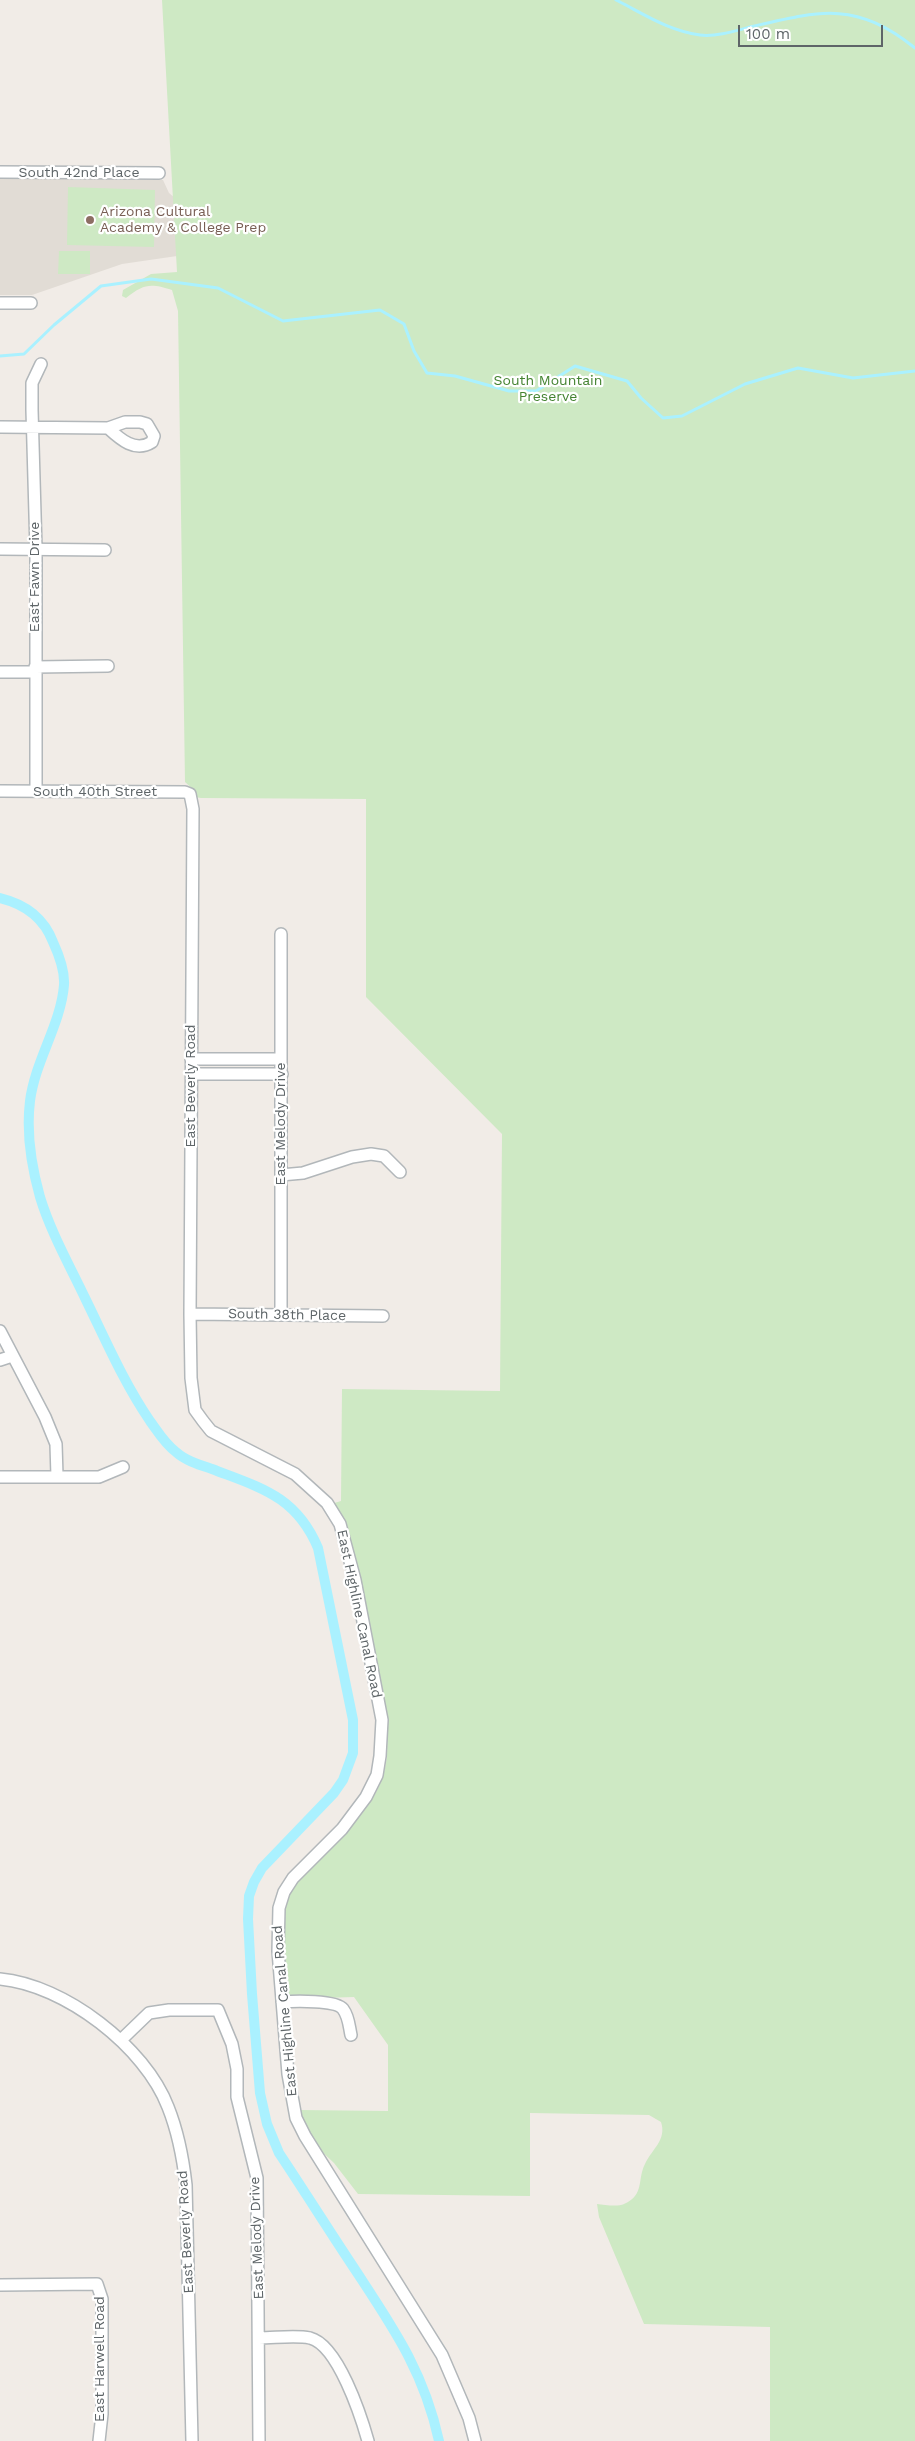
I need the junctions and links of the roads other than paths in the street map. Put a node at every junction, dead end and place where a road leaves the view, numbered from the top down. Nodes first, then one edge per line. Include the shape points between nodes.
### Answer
1 (0, 172) edge
2 (159, 173) dead end
3 (0, 302) edge
4 (31, 303) dead end
5 (41, 364) dead end
6 (0, 427) edge
7 (33, 427) junction
8 (108, 428) dead end
9 (0, 549) edge
10 (36, 549) junction
11 (105, 550) dead end
12 (108, 666) dead end
13 (35, 670) junction
14 (0, 672) edge
15 (0, 791) edge
16 (36, 791) junction
17 (190, 794) joint
18 (281, 934) dead end
19 (191, 1059) junction
20 (281, 1060) junction
21 (191, 1074) junction
22 (282, 1074) junction
23 (400, 1172) dead end
24 (281, 1175) junction
25 (190, 1314) junction
26 (281, 1314) junction
27 (383, 1316) dead end
28 (0, 1331) edge
29 (12, 1356) junction
30 (0, 1360) edge
31 (191, 1378) joint
32 (123, 1467) dead end
33 (57, 1476) junction
34 (0, 1477) edge
35 (0, 1979) edge
36 (282, 2002) junction
37 (351, 2035) dead end
38 (122, 2040) junction
39 (0, 2285) edge
40 (259, 2338) junction
41 (98, 2441) edge
42 (192, 2441) edge
43 (259, 2441) edge
44 (368, 2441) edge
45 (475, 2441) edge

1 - 2 street, South 42nd Place
3 - 4 street
5 - 7 street, East Fawn Drive via 32,383
6 - 7 street
7 - 8 street
7 - 10 street, East Fawn Drive
9 - 10 street
10 - 11 street
10 - 13 street, East Fawn Drive
12 - 13 street
13 - 14 street
13 - 16 street, East Fawn Drive
15 - 16 street, South 40th Street
16 - 17 street, South 40th Street
17 - 19 street, East Beverly Road via 193,809
18 - 20 street, East Melody Drive
19 - 20 street
19 - 21 street, East Beverly Road
20 - 22 street, East Melody Drive
21 - 22 street
21 - 25 street, East Beverly Road
22 - 24 street, East Melody Drive
23 - 24 street via 384,1156 370,1154 303,1173
24 - 26 street, East Melody Drive
25 - 26 street, South 38th Place
25 - 31 street, East Beverly Road
26 - 27 street, South 38th Place
28 - 29 street
29 - 30 street
29 - 33 street via 56,1444
31 - 36 street, East Highline Canal Road via 196,1410 212,1431 295,1474 327,1503 340,1524 355,1580 382,1720 378,1765 366,1797 355,1814 292,1878 284,1892 277,1920
32 - 33 street via 99,1477
33 - 34 street
35 - 38 street, East Beverly Road via 33,1986 60,1997
36 - 37 street via 334,2003 342,2008 348,2019
36 - 45 street, East Highline Canal Road via 288,2074 296,2118 342,2198 442,2355 469,2418
38 - 40 street, East Melody Drive via 149,2013 218,2010 232,2044 237,2069 237,2097 257,2178
38 - 42 street, East Beverly Road via 146,2069 168,2106 181,2147 186,2185
39 - 41 street, East Harwell Road via 97,2284 102,2299 102,2414
40 - 43 street, East Melody Drive
40 - 44 street via 311,2338 324,2348 350,2386

